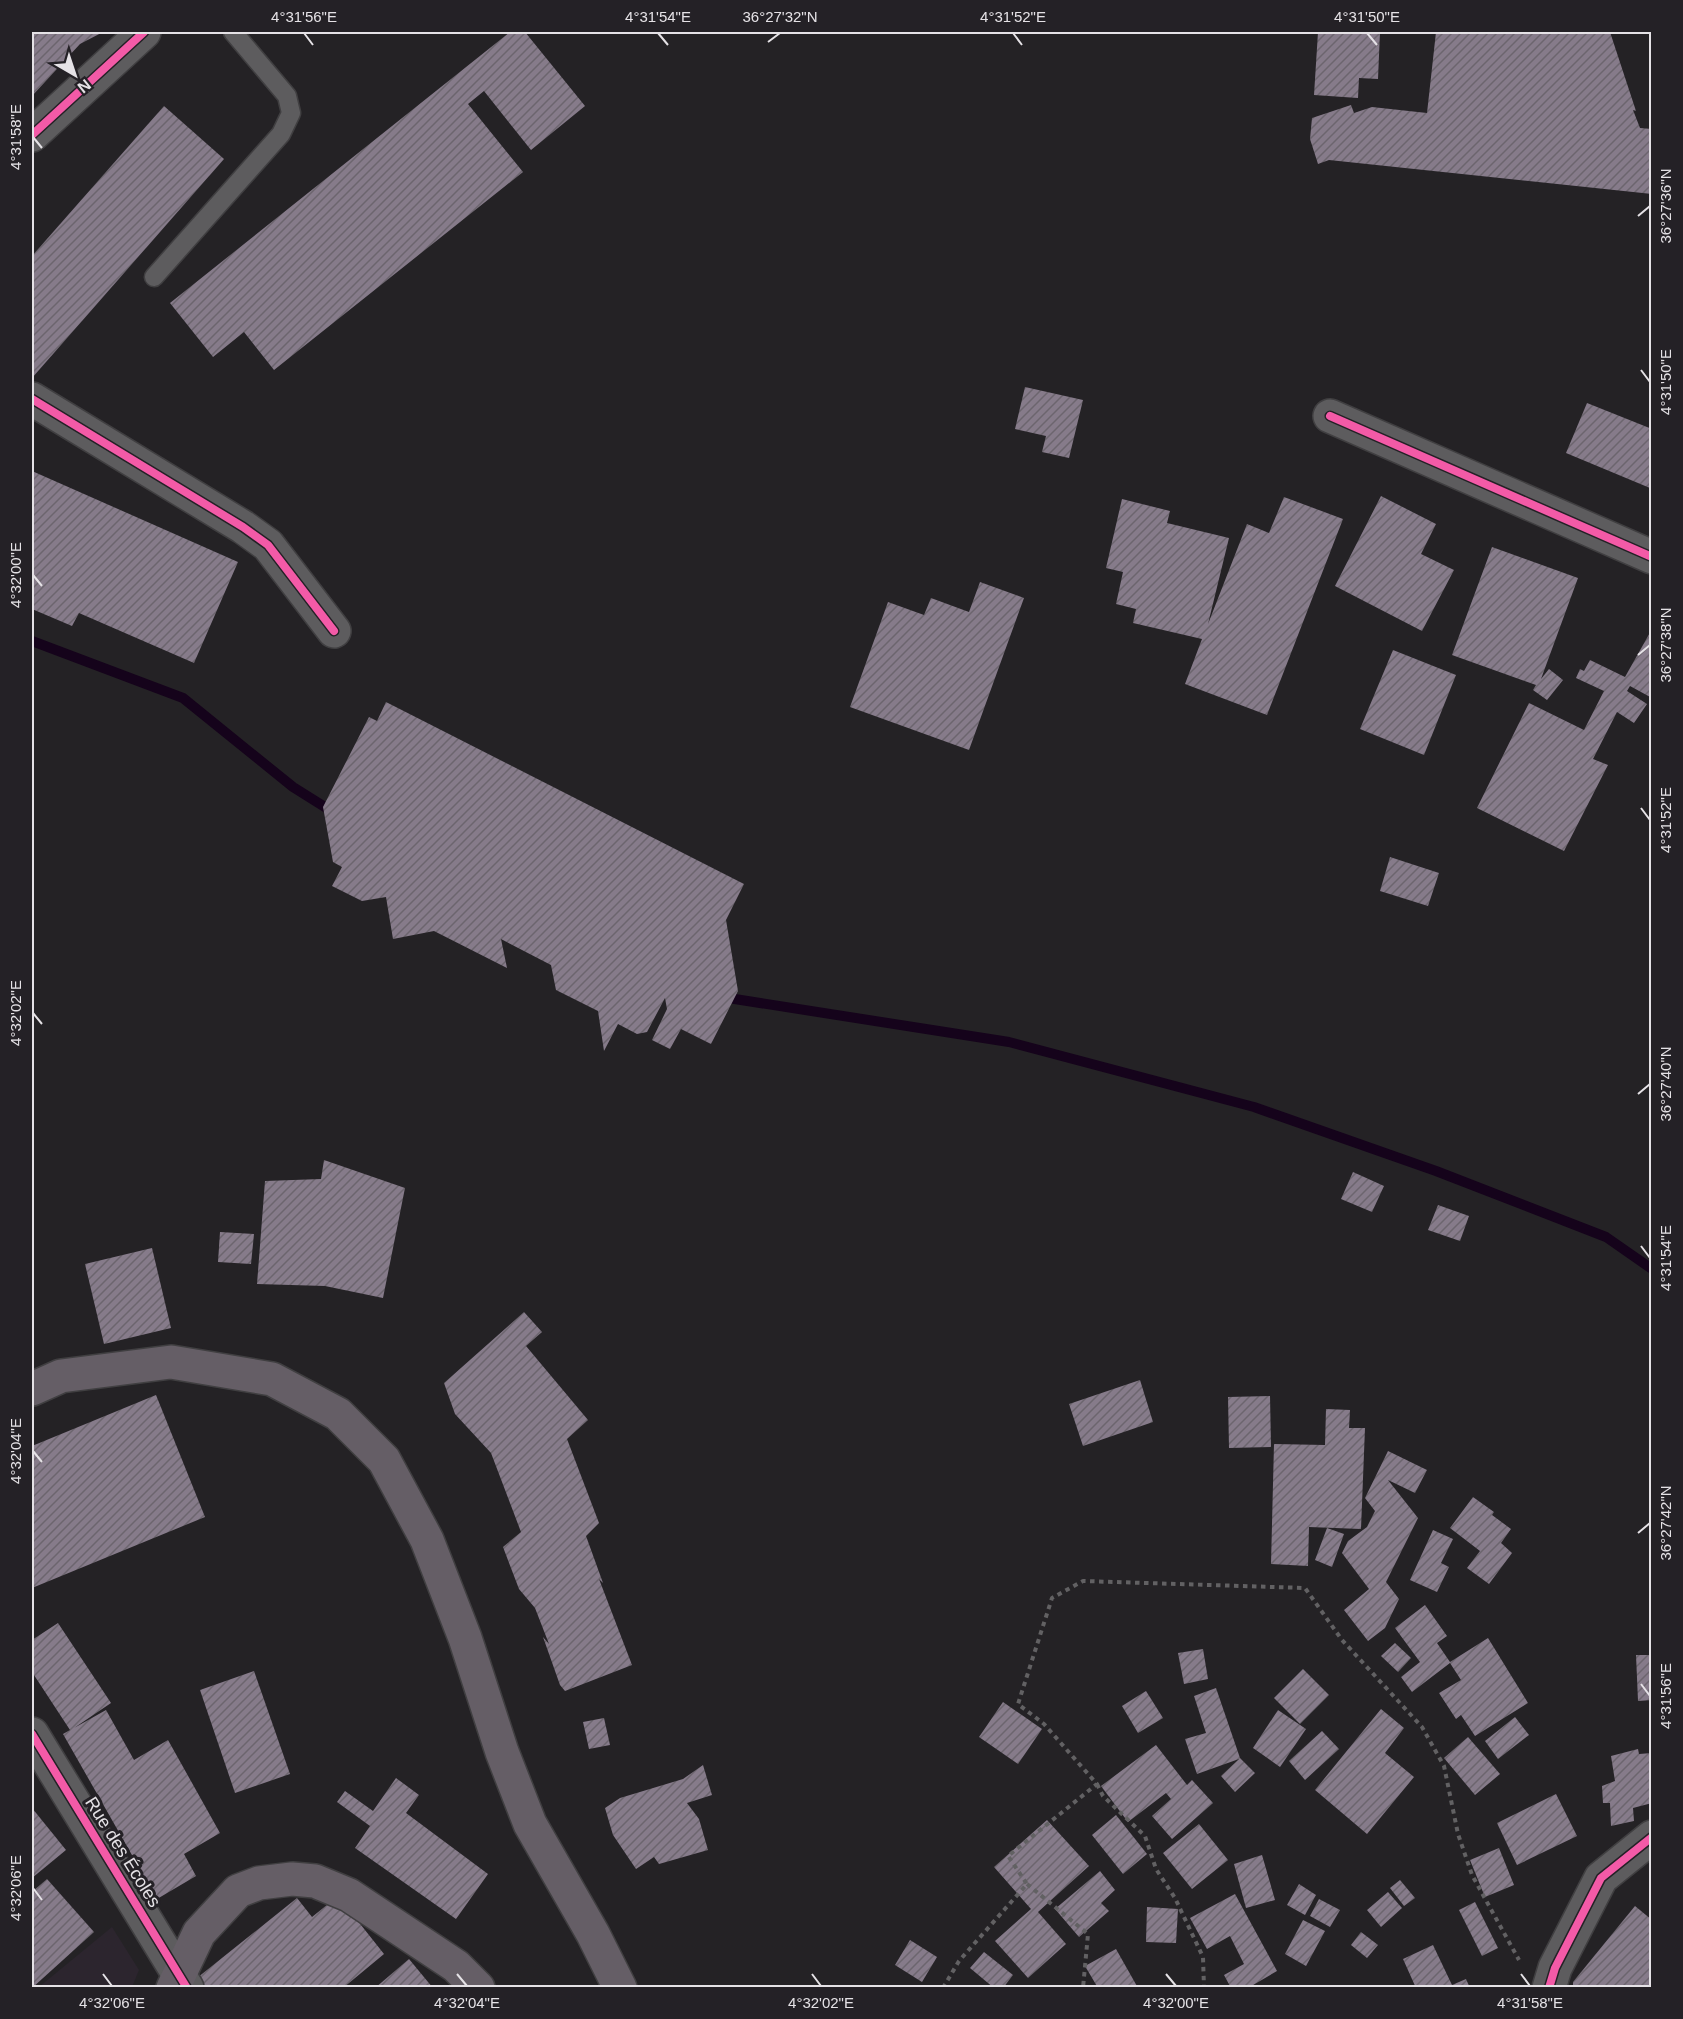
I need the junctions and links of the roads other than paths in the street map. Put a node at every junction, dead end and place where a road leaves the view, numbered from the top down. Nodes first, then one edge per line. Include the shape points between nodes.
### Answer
1 (144, 32) edge
2 (233, 32) edge
3 (32, 135) edge
4 (154, 277) dead end
5 (32, 399) edge
6 (1330, 416) dead end
7 (1652, 557) edge
8 (334, 631) dead end
9 (32, 1389) edge
10 (32, 1734) edge
11 (1652, 1838) edge
12 (180, 1983) edge
13 (478, 1988) edge
14 (620, 1988) edge
15 (1549, 1988) edge

1 - 3 street
2 - 4 lane via 287,96 291,113 281,134
5 - 8 street via 268,545
6 - 7 street
9 - 14 main road via 61,1376 171,1362 272,1379 338,1414 384,1460 427,1540 530,1824
10 - 12 street, Rue des Écoles
11 - 15 street via 1601,1878
12 - 13 main road via 199,1933 238,1891 259,1883 292,1879 315,1881 349,1895 456,1966

